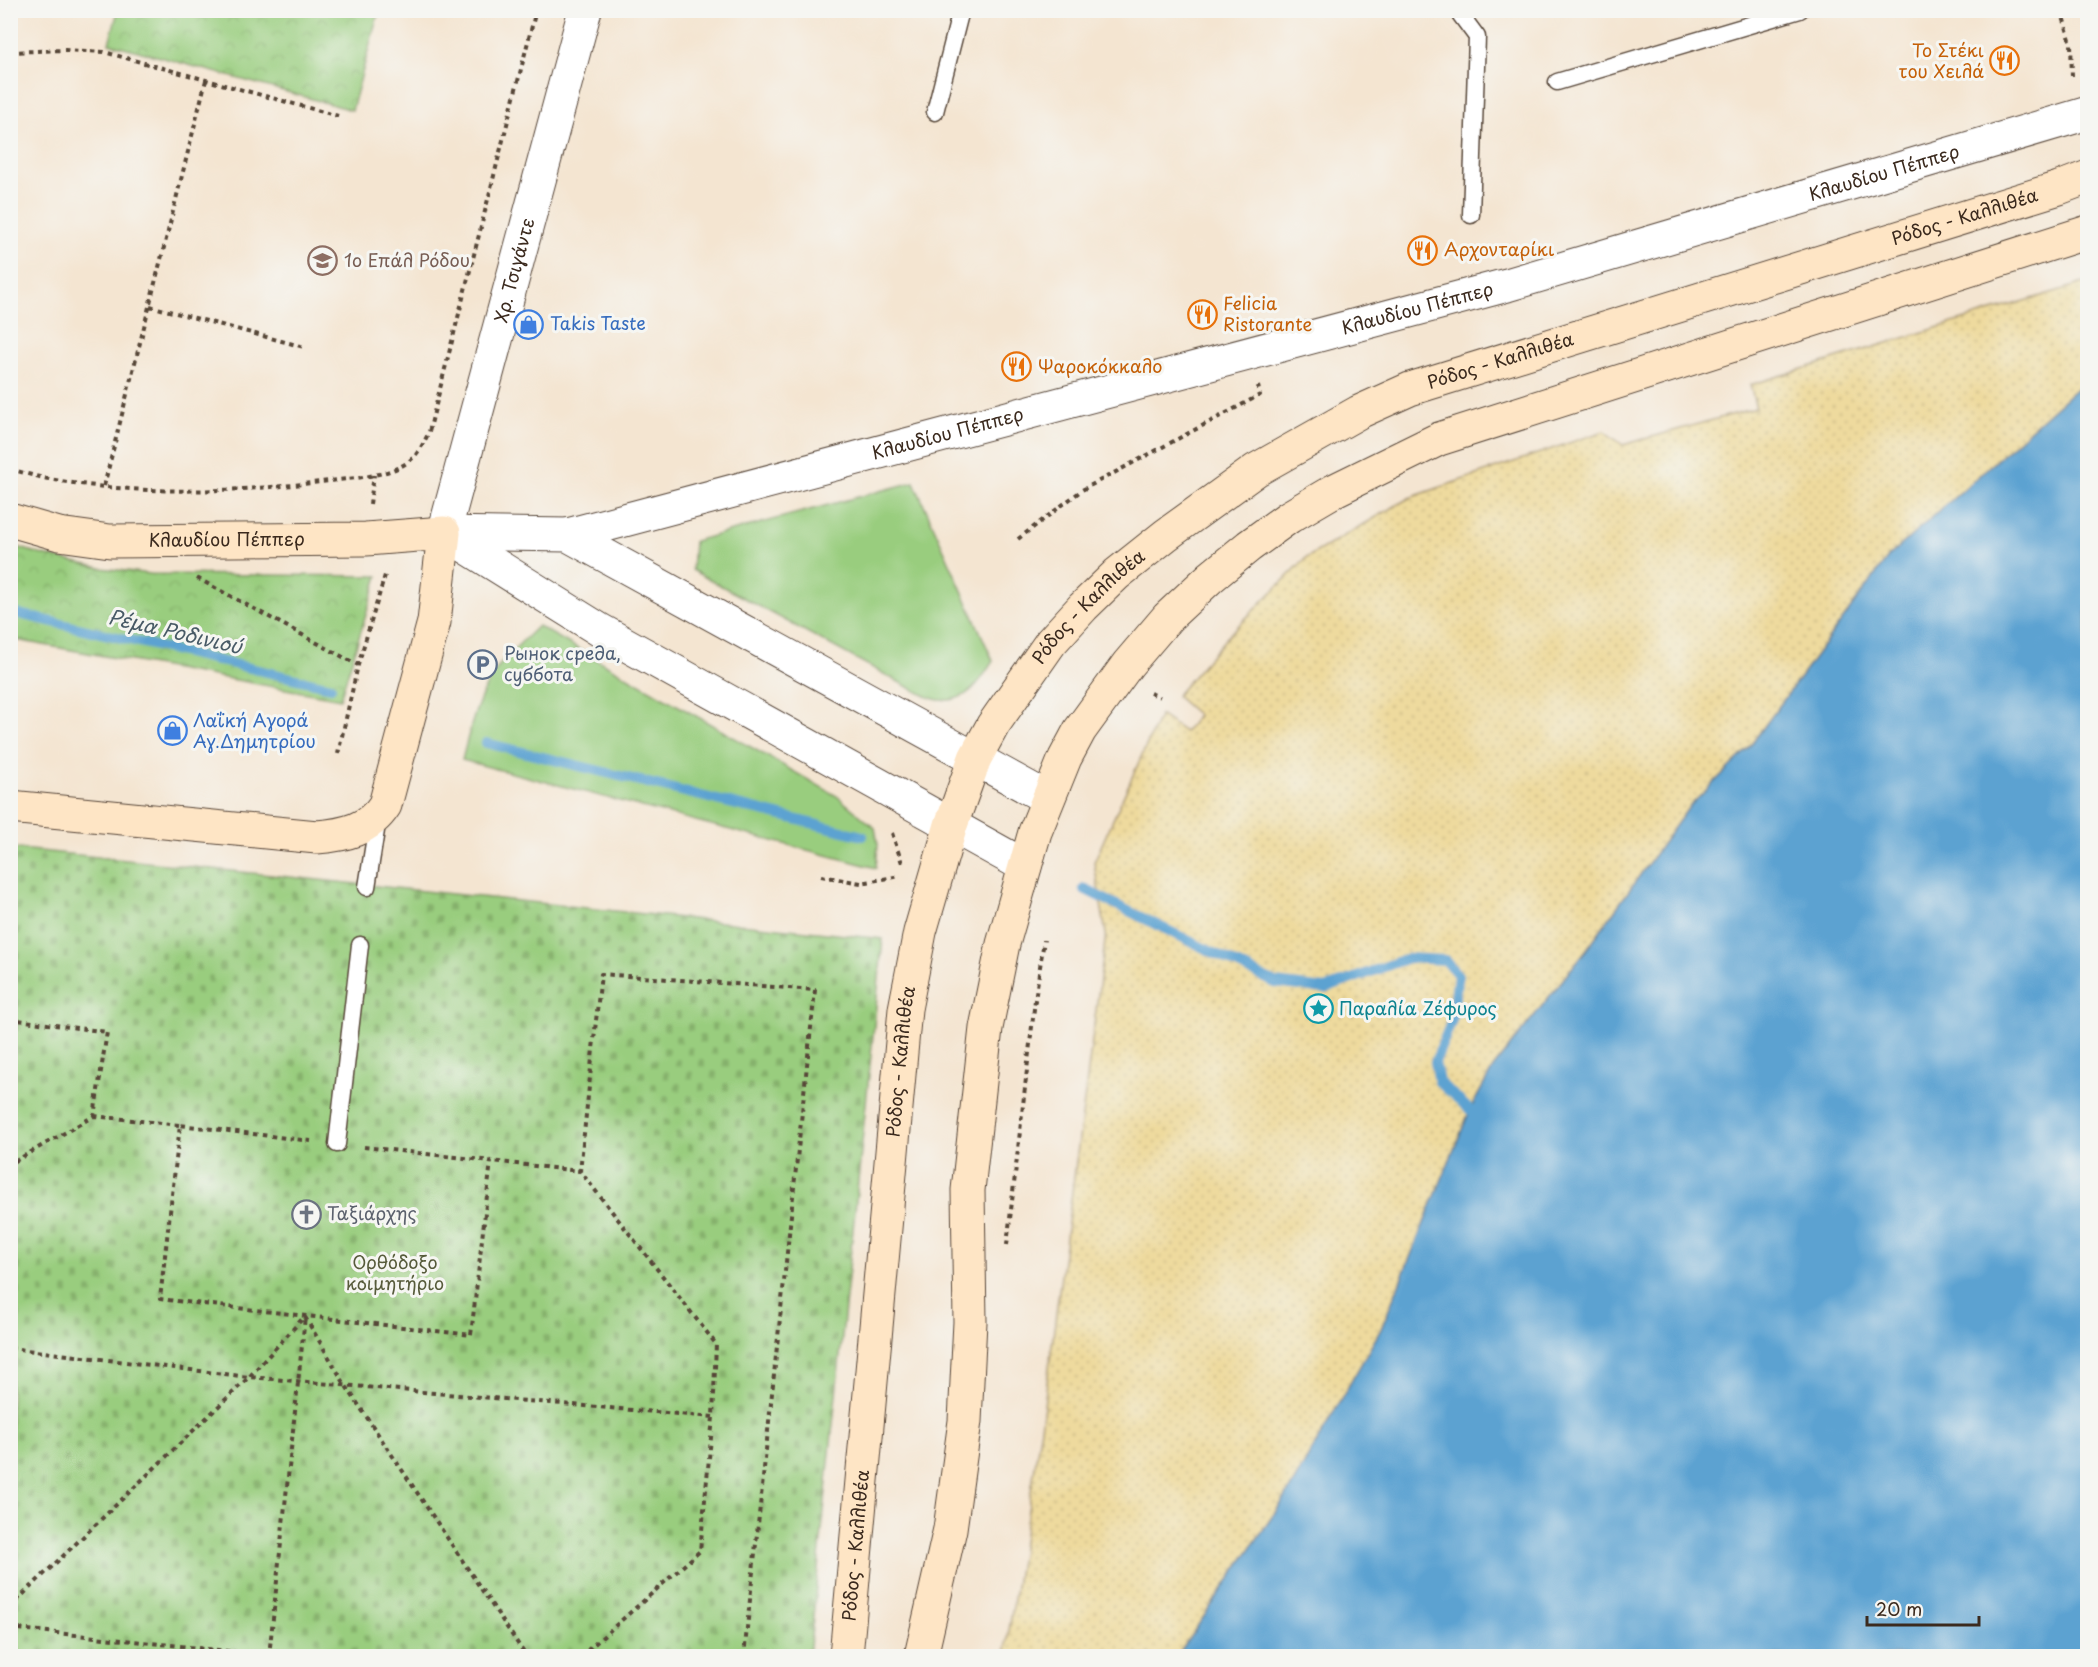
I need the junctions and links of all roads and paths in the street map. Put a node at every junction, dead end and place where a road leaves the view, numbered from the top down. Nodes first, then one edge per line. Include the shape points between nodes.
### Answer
1 (536, 10) edge
2 (585, 10) edge
3 (961, 10) edge
4 (1456, 10) edge
5 (1800, 10) edge
6 (2061, 10) edge
7 (10, 52) edge
8 (2072, 77) dead end
9 (206, 80) junction
10 (1557, 82) dead end
11 (935, 112) dead end
12 (2088, 113) edge
13 (338, 116) dead end
14 (2088, 177) edge
15 (1471, 215) dead end
16 (2088, 231) edge
17 (150, 306) junction
18 (304, 347) dead end
19 (1250, 354) junction
20 (10, 469) edge
21 (104, 486) junction
22 (10, 520) edge
23 (444, 533) junction
24 (568, 535) junction
25 (1018, 539) dead end
26 (387, 567) dead end
27 (193, 576) dead end
28 (358, 665) junction
29 (338, 754) dead end
30 (975, 758) junction
31 (1047, 798) junction
32 (10, 807) edge
33 (379, 814) junction
34 (951, 825) junction
35 (891, 830) dead end
36 (903, 866) dead end
37 (1025, 866) junction
38 (821, 876) dead end
39 (368, 887) dead end
40 (903, 887) dead end
41 (1045, 938) dead end
42 (360, 945) dead end
43 (10, 1019) edge
44 (94, 1116) junction
45 (180, 1125) junction
46 (337, 1144) junction
47 (491, 1161) junction
48 (10, 1164) edge
49 (580, 1171) junction
50 (1007, 1247) dead end
51 (305, 1316) junction
52 (10, 1348) edge
53 (249, 1377) junction
54 (298, 1381) junction
55 (346, 1386) junction
56 (713, 1417) junction
57 (10, 1607) edge
58 (10, 1628) edge
59 (269, 1656) edge
60 (274, 1656) edge
61 (526, 1656) edge
62 (581, 1656) edge
63 (744, 1656) edge
64 (846, 1656) edge
65 (921, 1656) edge

1 - 21 path via 429,432 420,450 405,464 374,475 279,487 184,490
2 - 23 street, Χρ. Τσιγάντε
3 - 11 lane
4 - 15 lane via 1477,37
5 - 10 lane
6 - 8 path via 2071,43
7 - 9 path via 104,52
9 - 13 path
9 - 17 path
12 - 19 street, Κλαυδίου Πέππερ via 1507,285
14 - 30 main road, Ρόδος - Καλλιθέα via 1410,389 1359,412 1256,470 1117,574 1051,642 998,717
16 - 31 main road via 1438,439 1335,490 1249,546 1168,617 1080,730
17 - 18 path
17 - 21 path
19 - 24 street, Κλαυδίου Πέππερ
19 - 25 path via 1260,395 1082,490
20 - 21 path
22 - 23 main road, Κλαυδίου Πέππερ via 59,534 110,541 366,539
23 - 24 street
23 - 33 main road via 435,622 385,805
23 - 34 street via 600,630
24 - 30 street
26 - 28 path
27 - 28 path
28 - 29 path
30 - 31 street
30 - 34 main road, Ρόδος - Καλλιθέα
31 - 37 main road
32 - 33 main road via 316,837 352,831
33 - 39 lane
34 - 37 street
34 - 64 main road, Ρόδος - Καλλιθέα via 920,932 905,1009
35 - 36 path
37 - 65 main road via 1003,944 986,1028 968,1190 970,1322 965,1421 950,1529
38 - 40 path via 861,883 903,875
41 - 50 path
42 - 46 lane
43 - 44 path via 107,1032
44 - 45 path
44 - 48 path
45 - 46 path
45 - 51 path via 160,1299
46 - 47 path
47 - 49 path
47 - 51 path via 471,1335
49 - 56 path via 716,1344
49 - 63 path via 601,974 814,990
51 - 53 path
51 - 54 path
51 - 55 path
52 - 53 path
53 - 54 path
53 - 57 path
54 - 55 path
54 - 59 path
55 - 56 path
55 - 61 path
56 - 62 path via 700,1551
58 - 59 path
59 - 60 path

